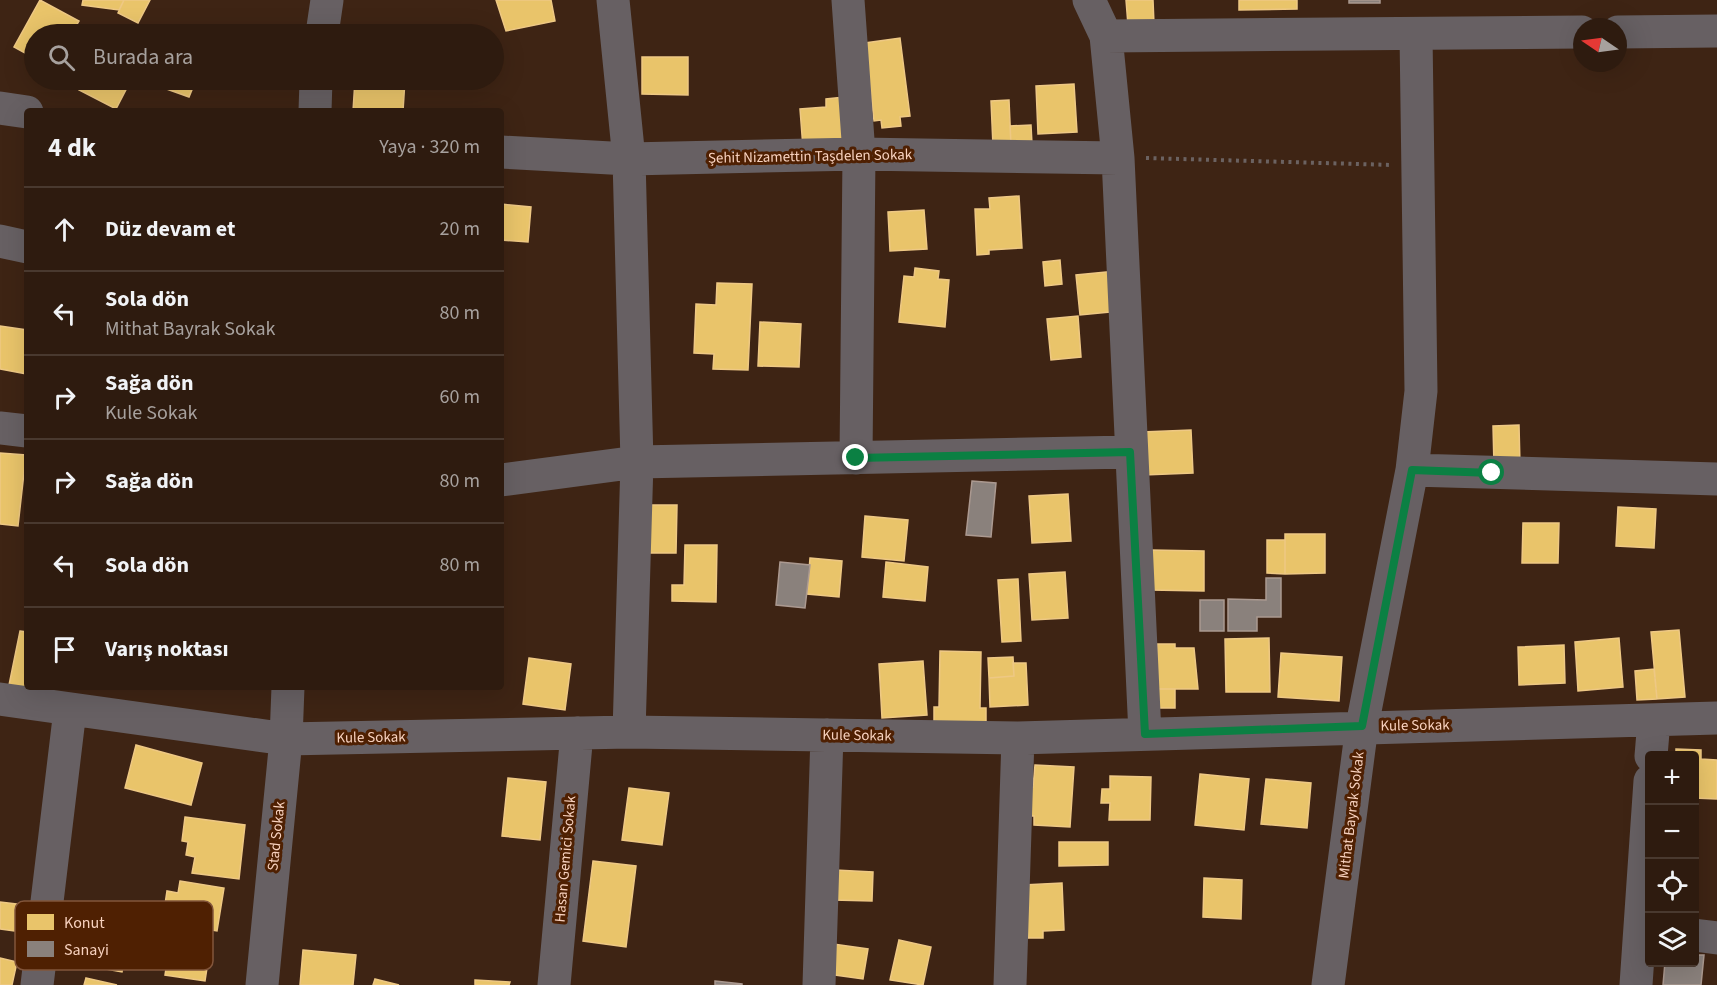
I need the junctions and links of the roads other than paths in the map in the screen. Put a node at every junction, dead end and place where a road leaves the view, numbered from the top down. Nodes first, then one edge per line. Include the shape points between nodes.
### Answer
1 (327, 0) edge
2 (848, 0) edge
3 (1089, 0) edge
4 (622, 1) edge
5 (323, 24) edge
6 (1717, 31) edge
7 (1573, 32) edge
8 (1627, 32) edge
9 (1416, 34) junction
10 (1106, 36) junction
11 (316, 90) edge
12 (0, 108) edge
13 (315, 108) edge
14 (24, 112) edge
15 (504, 152) edge
16 (859, 154) junction
17 (1118, 158) junction
18 (629, 159) junction
19 (0, 241) edge
20 (24, 247) edge
21 (0, 428) edge
22 (24, 431) edge
23 (1130, 452) junction
24 (856, 458) junction
25 (637, 462) junction
26 (1412, 470) junction
27 (1717, 478) edge
28 (504, 480) edge
29 (288, 690) edge
30 (0, 699) edge
31 (70, 710) junction
32 (1717, 718) edge
33 (1654, 720) junction
34 (1362, 726) junction
35 (629, 732) junction
36 (577, 733) junction
37 (1145, 734) junction
38 (827, 735) junction
39 (1018, 738) junction
40 (286, 739) junction
41 (1651, 751) edge
42 (1649, 805) edge
43 (47, 901) edge
44 (1646, 913) edge
45 (1645, 928) edge
46 (1699, 936) edge
47 (1717, 938) edge
48 (39, 970) edge
49 (37, 985) edge
50 (262, 985) edge
51 (554, 985) edge
52 (819, 985) edge
53 (1010, 985) edge
54 (1328, 985) edge
55 (1636, 985) edge

1 - 5 street
2 - 16 street
3 - 10 street
4 - 18 street
6 - 8 street
7 - 9 street
9 - 10 street
9 - 26 street, Mithat Bayrak Sokak via 1421,391
10 - 17 street
11 - 13 street
12 - 14 street
15 - 18 street, Şehit Nizamettin Taşdelen Sokak
16 - 17 street, Şehit Nizamettin Taşdelen Sokak
16 - 18 street, Şehit Nizamettin Taşdelen Sokak
16 - 24 street
17 - 23 street
18 - 25 street
19 - 20 street
21 - 22 street
23 - 24 street
23 - 37 street
24 - 25 street
25 - 28 street
25 - 35 street
26 - 27 street
26 - 34 street, Mithat Bayrak Sokak
29 - 40 street, Stad Sokak
30 - 31 street, Kule Sokak
31 - 40 street, Kule Sokak
31 - 43 street
32 - 33 street, Kule Sokak
33 - 34 street, Kule Sokak
33 - 41 street
34 - 37 street, Kule Sokak
34 - 54 street, Mithat Bayrak Sokak
35 - 36 street, Kule Sokak
35 - 38 street, Kule Sokak
36 - 40 street, Kule Sokak
36 - 51 street, Hasan Gemici Sokak
37 - 39 street, Kule Sokak
38 - 39 street, Kule Sokak
38 - 52 street
39 - 53 street
40 - 50 street, Stad Sokak
42 - 44 street
45 - 55 street
46 - 47 street
48 - 49 street

